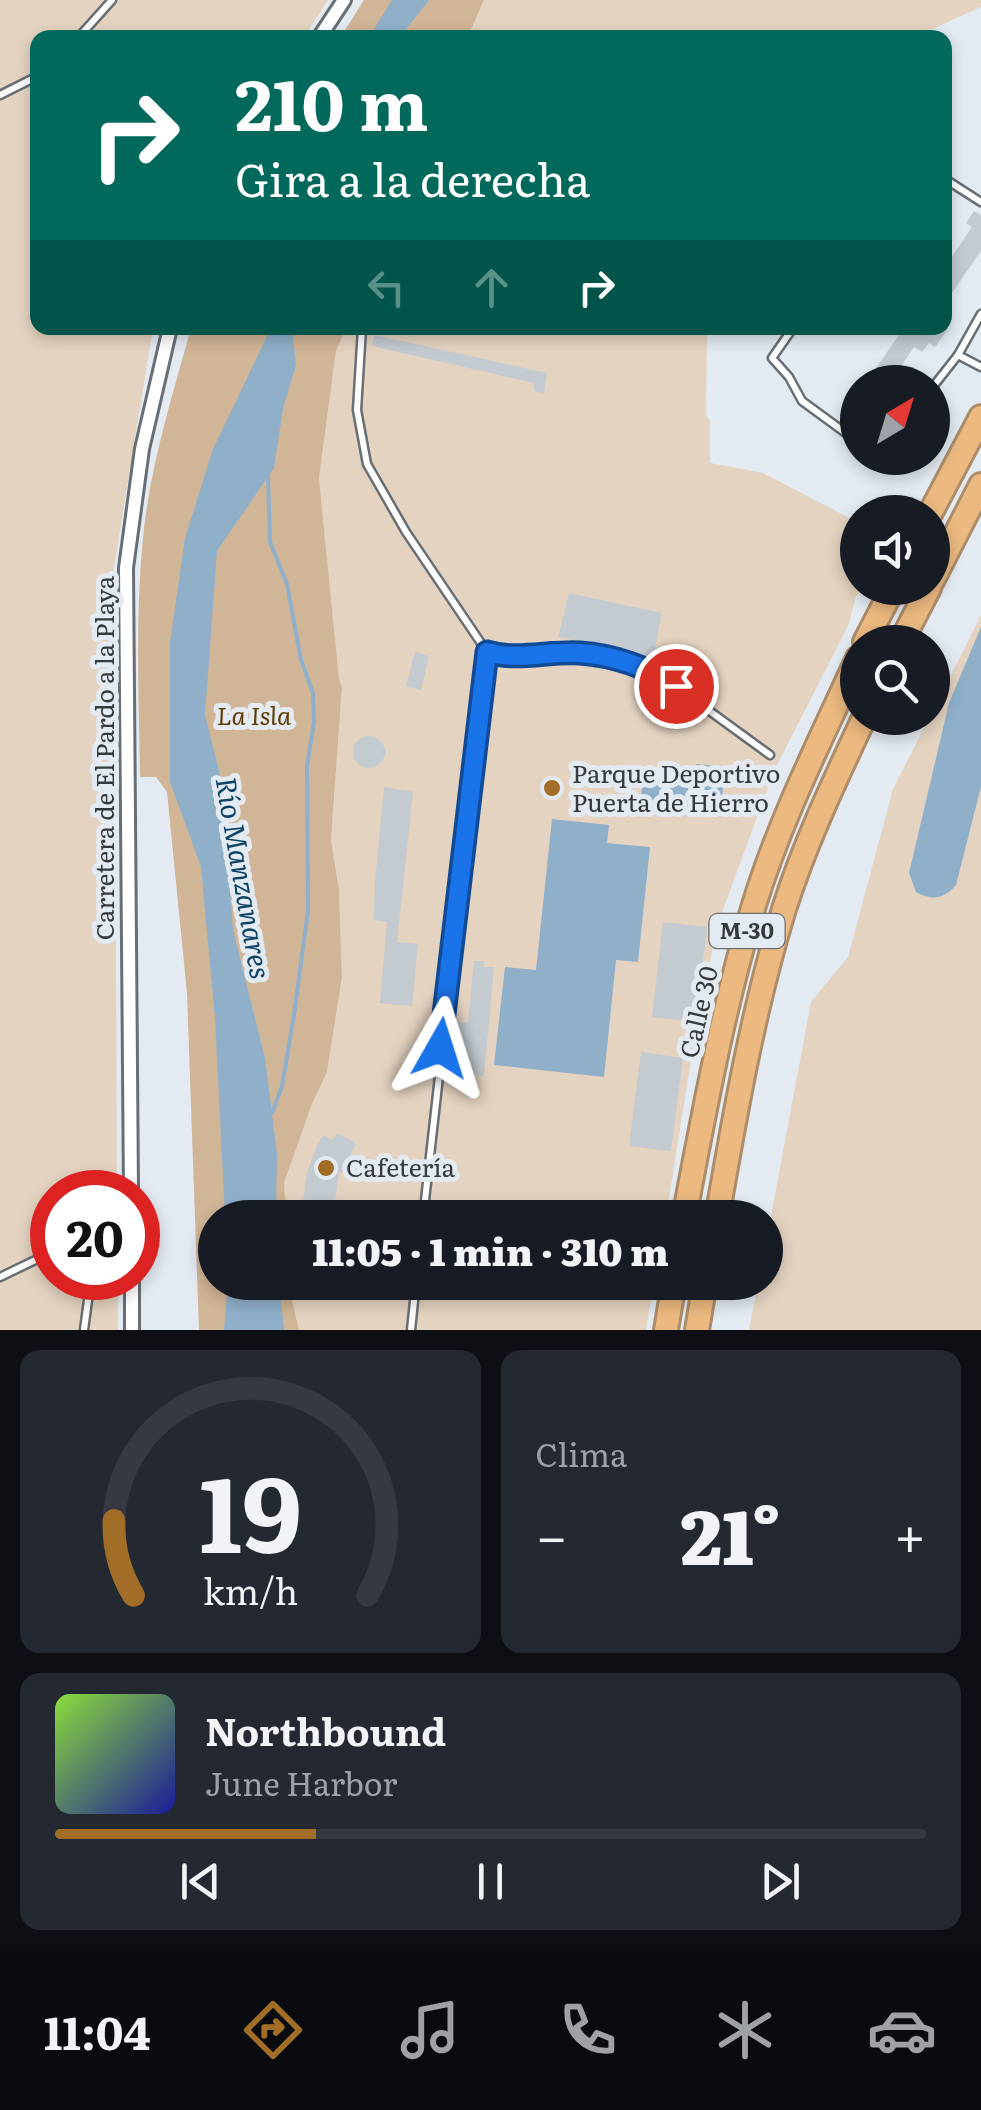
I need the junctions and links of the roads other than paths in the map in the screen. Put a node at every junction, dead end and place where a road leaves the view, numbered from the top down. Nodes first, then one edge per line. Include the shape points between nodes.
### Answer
1 (112, 0) edge
2 (344, 0) edge
3 (85, 30) edge
4 (324, 30) edge
5 (30, 80) edge
6 (0, 95) edge
7 (952, 183) edge
8 (981, 202) edge
9 (981, 314) edge
10 (168, 335) edge
11 (362, 335) edge
12 (788, 335) edge
13 (958, 356) junction
14 (950, 366) edge
15 (981, 367) edge
16 (979, 417) edge
17 (840, 429) edge
18 (981, 485) edge
19 (939, 495) edge
20 (981, 499) edge
21 (963, 520) junction
22 (950, 546) edge
23 (487, 652) junction
24 (840, 697) edge
25 (856, 735) edge
26 (770, 755) dead end
27 (131, 1170) edge
28 (425, 1200) edge
29 (688, 1200) edge
30 (720, 1200) edge
31 (30, 1263) edge
32 (0, 1277) edge
33 (87, 1300) edge
34 (132, 1300) edge
35 (414, 1300) edge
36 (671, 1300) edge
37 (702, 1300) edge
38 (84, 1330) edge
39 (132, 1330) edge
40 (412, 1330) edge
41 (666, 1330) edge
42 (697, 1330) edge

1 - 3 lane
2 - 4 street
5 - 6 lane
7 - 8 lane
9 - 13 lane
10 - 27 street, Carretera de El Pardo a la Playa via 142,448 126,568
11 - 23 lane via 357,410 367,464
12 - 17 lane via 772,358 802,401
13 - 14 lane
13 - 15 lane
16 - 19 highway
18 - 21 highway
20 - 21 highway
21 - 22 highway
23 - 26 lane via 583,653 656,672
23 - 28 lane
24 - 29 highway, Calle 30 / M-30 via 754,903
25 - 30 highway, M-30 via 785,908
31 - 32 lane
33 - 38 lane
34 - 39 street
35 - 40 lane
36 - 41 highway
37 - 42 highway

